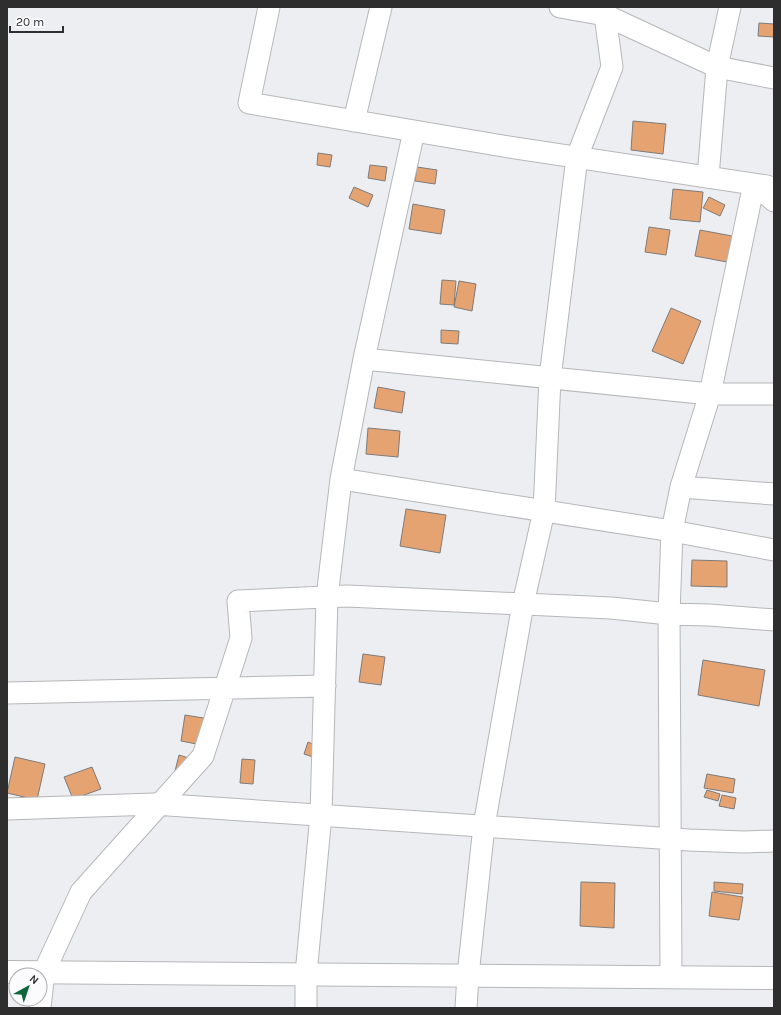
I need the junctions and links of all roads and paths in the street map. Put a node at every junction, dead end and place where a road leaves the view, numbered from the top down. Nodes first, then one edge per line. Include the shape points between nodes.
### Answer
1 (269, 7) edge
2 (381, 7) edge
3 (560, 7) edge
4 (730, 7) edge
5 (606, 11) edge
6 (717, 67) junction
7 (774, 78) edge
8 (354, 121) junction
9 (414, 131) junction
10 (577, 157) junction
11 (708, 177) junction
12 (754, 184) junction
13 (774, 188) edge
14 (774, 201) edge
15 (364, 359) junction
16 (550, 378) junction
17 (710, 394) junction
18 (774, 394) edge
19 (341, 479) junction
20 (681, 487) junction
21 (774, 494) edge
22 (544, 511) junction
23 (672, 531) junction
24 (774, 550) edge
25 (327, 597) junction
26 (523, 604) junction
27 (669, 614) junction
28 (774, 620) edge
29 (325, 686) junction
30 (225, 688) junction
31 (7, 693) edge
32 (159, 804) junction
33 (7, 809) edge
34 (321, 815) junction
35 (484, 826) junction
36 (671, 838) junction
37 (774, 841) edge
38 (46, 967) edge
39 (48, 972) edge
40 (306, 974) junction
41 (468, 976) junction
42 (671, 977) junction
43 (774, 978) edge
44 (306, 1008) edge
45 (466, 1008) edge

1 - 8 street via 248,103
2 - 8 street
3 - 5 street
4 - 6 street
5 - 6 street
5 - 10 street via 612,67
6 - 7 street
6 - 11 street
8 - 9 street
9 - 10 street
9 - 15 street
10 - 11 street
10 - 16 street
11 - 12 street
12 - 13 street
12 - 14 street
12 - 17 street
15 - 16 street
15 - 19 street
16 - 17 street
16 - 22 street
17 - 18 street
17 - 20 street
19 - 22 street
19 - 25 street
20 - 21 street
20 - 23 street
22 - 23 street
22 - 26 street
23 - 24 street
23 - 27 street
25 - 26 street
25 - 29 street
25 - 30 street via 238,602 241,638
26 - 27 street via 611,608
26 - 35 street
27 - 28 street
27 - 36 street
29 - 30 street
29 - 34 street
30 - 31 street
30 - 32 street via 203,756
32 - 33 street
32 - 34 street
32 - 38 street via 81,892
34 - 35 street
34 - 40 street
35 - 36 street
35 - 41 street
36 - 37 street
36 - 42 street
39 - 40 highway
40 - 41 highway
40 - 44 street
41 - 42 highway
41 - 45 street
42 - 43 highway

